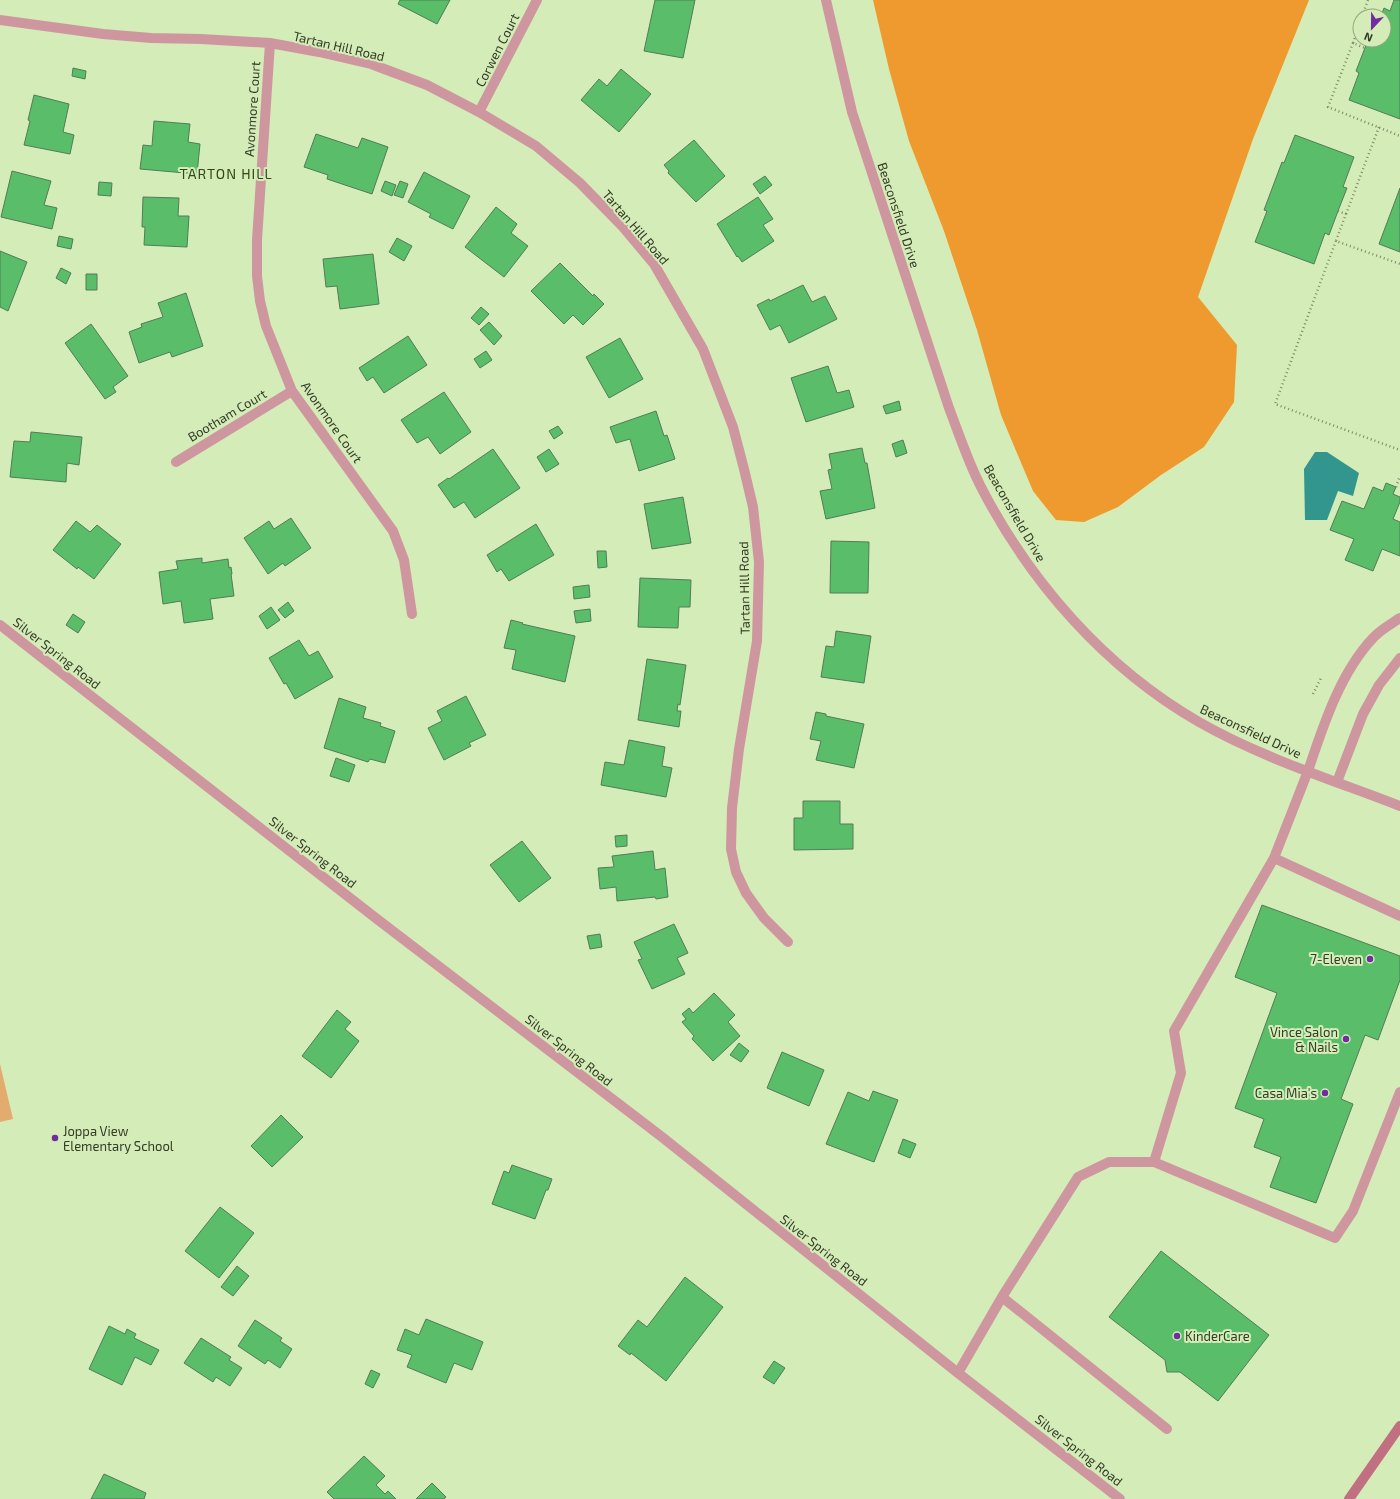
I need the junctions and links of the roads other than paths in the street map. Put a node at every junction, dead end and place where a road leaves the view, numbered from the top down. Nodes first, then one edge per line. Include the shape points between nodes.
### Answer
1 (537, 0) edge
2 (826, 0) edge
3 (0, 20) edge
4 (270, 44) junction
5 (479, 112) junction
6 (292, 390) junction
7 (176, 462) dead end
8 (412, 614) dead end
9 (1400, 618) edge
10 (0, 625) edge
11 (1400, 658) edge
12 (1308, 771) junction
13 (1337, 782) junction
14 (1400, 806) edge
15 (1274, 858) junction
16 (1400, 916) edge
17 (788, 942) dead end
18 (1400, 1092) edge
19 (1154, 1162) junction
20 (1002, 1297) junction
21 (958, 1373) junction
22 (1400, 1426) edge
23 (1167, 1429) dead end
24 (1120, 1499) edge
25 (1349, 1499) edge

1 - 5 street, Corwen Court
2 - 12 street, Beaconsfield Drive via 852,112 949,408 981,486 1017,548 1060,606 1084,632 1171,705 1233,739
3 - 4 street, Tartan Hill Road via 110,35
4 - 5 street, Tartan Hill Road via 371,64 427,86
4 - 6 street, Avonmore Court via 257,240 257,276 266,326
5 - 17 street, Tartan Hill Road via 536,146 580,183 622,227 654,264 703,349 718,386 733,427 753,507 759,562 757,640 739,749 732,808 731,849 736,872 746,893 764,918
6 - 7 street, Bootham Court
6 - 8 street, Avonmore Court via 393,531 404,560
9 - 12 street via 1373,637 1352,665 1322,729
10 - 21 street, Silver Spring Road via 662,1137
11 - 13 street via 1379,685 1363,714
12 - 13 street, Beaconsfield Drive
12 - 15 street
13 - 14 street, Beaconsfield Drive
15 - 16 street
15 - 19 street via 1174,1031 1181,1073
18 - 19 street via 1353,1211 1335,1238
19 - 20 street via 1109,1162 1078,1177
20 - 21 street
20 - 23 street
21 - 24 street, Silver Spring Road
22 - 25 main road

